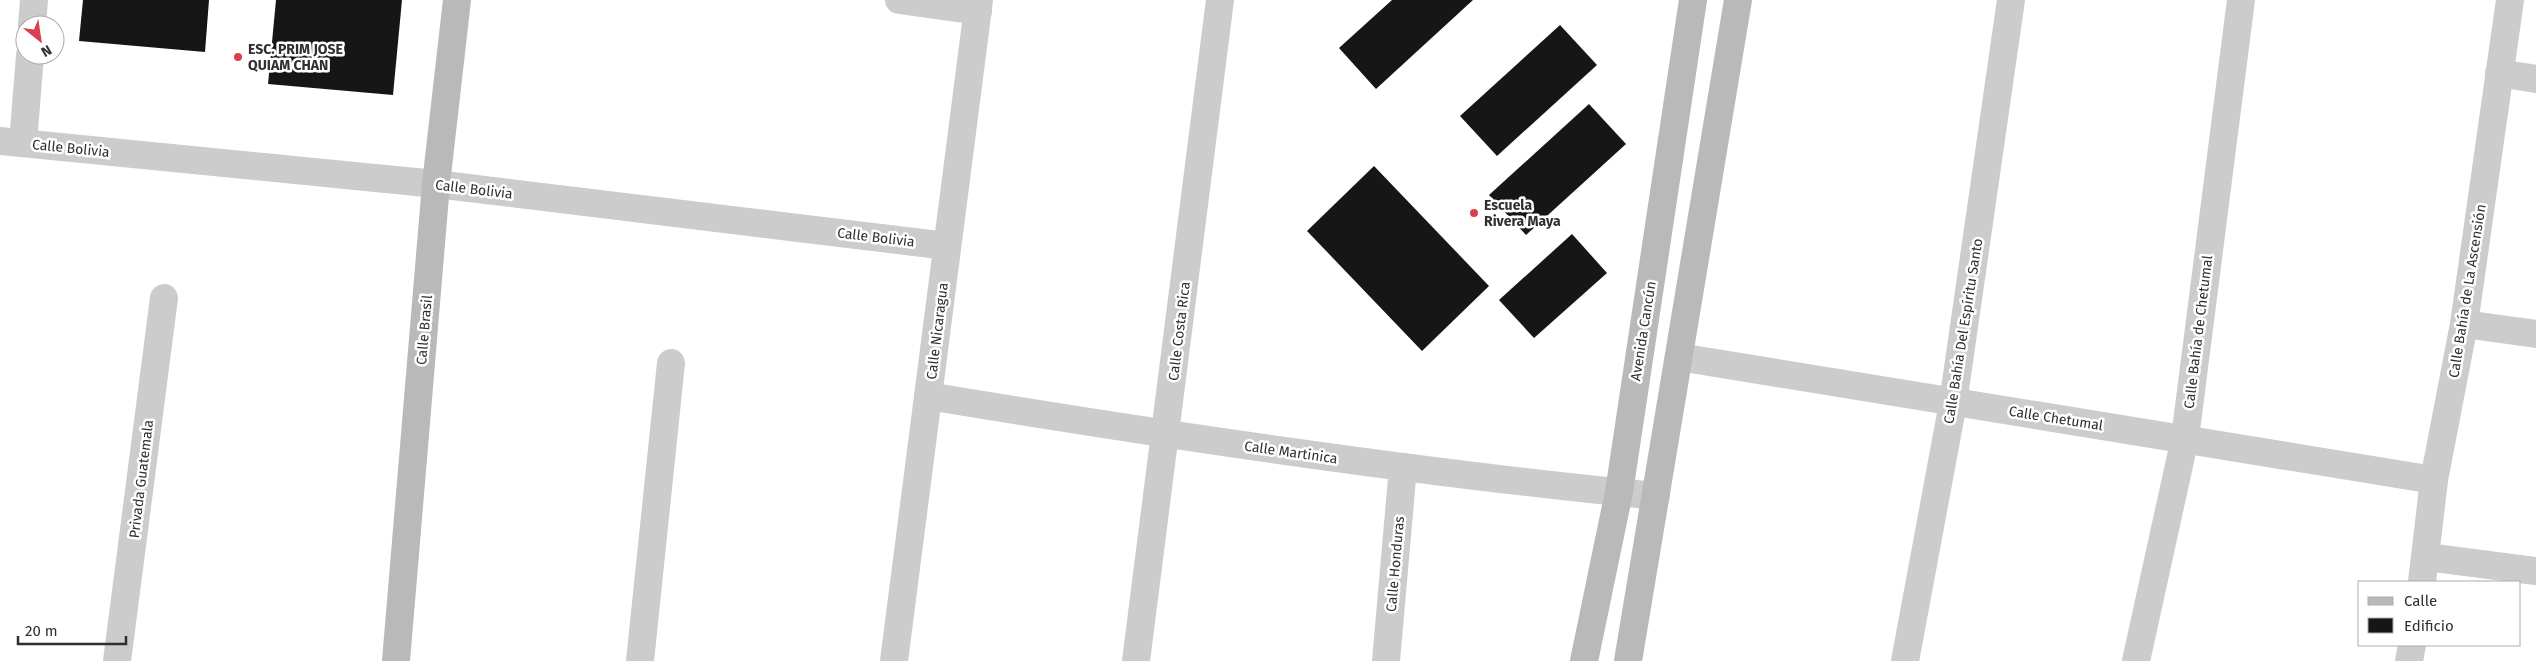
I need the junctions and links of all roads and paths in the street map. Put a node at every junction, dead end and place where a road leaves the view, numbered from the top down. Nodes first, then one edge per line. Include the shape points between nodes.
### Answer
1 (34, 0) edge
2 (457, 0) edge
3 (899, 0) edge
4 (1220, 0) edge
5 (1692, 0) edge
6 (1738, 0) edge
7 (2011, 0) edge
8 (2241, 0) edge
9 (2510, 0) edge
10 (978, 6) edge
11 (33, 15) edge
12 (28, 65) edge
13 (2499, 73) junction
14 (2536, 79) edge
15 (11, 142) edge
16 (436, 184) junction
17 (947, 246) junction
18 (164, 298) dead end
19 (2464, 324) junction
20 (2536, 334) edge
21 (1679, 357) junction
22 (671, 362) dead end
23 (928, 396) junction
24 (1953, 403) junction
25 (1166, 435) junction
26 (2185, 438) junction
27 (1404, 467) junction
28 (2434, 480) junction
29 (1619, 492) junction
30 (1656, 496) junction
31 (2425, 570) edge
32 (2536, 570) edge
33 (2412, 646) edge
34 (117, 661) edge
35 (396, 661) edge
36 (640, 661) edge
37 (894, 661) edge
38 (1136, 661) edge
39 (1386, 661) edge
40 (1584, 661) edge
41 (1628, 661) edge
42 (1905, 661) edge
43 (2136, 661) edge
44 (2409, 661) edge

1 - 11 street
2 - 16 street, Calle Brasil
3 - 10 street
4 - 25 street, Calle Costa Rica
5 - 29 street, Avenida Cancún
6 - 21 street
7 - 24 street, Calle Bahía Del Espíritu Santo
8 - 26 street, Calle Bahía de Chetumal
9 - 13 street, Calle Bahía de La Ascensión
10 - 17 street, Calle Nicaragua
12 - 15 street
13 - 14 street
13 - 19 street, Calle Bahía de La Ascensión
15 - 16 street, Calle Bolivia
16 - 17 street, Calle Bolivia
16 - 35 street, Calle Brasil
17 - 23 street, Calle Nicaragua
18 - 34 street, Privada Guatemala
19 - 20 street
19 - 28 street, Calle Bahía de La Ascensión
21 - 24 street, Calle Chetumal
21 - 30 street
22 - 36 street
23 - 25 street, Calle Martinica
23 - 37 street, Calle Nicaragua
24 - 26 street, Calle Chetumal
24 - 42 street, Calle Bahía Del Espíritu Santo
25 - 27 street, Calle Martinica
25 - 38 street, Calle Costa Rica
26 - 28 street, Calle Chetumal
26 - 43 street, Calle Bahía de Chetumal
27 - 29 street, Calle Martinica
27 - 39 street, Calle Honduras
28 - 31 street, Calle Bahía de La Ascensión
29 - 30 street, Calle Martinica
29 - 40 street, Avenida Cancún
30 - 41 street
31 - 32 street
33 - 44 street

